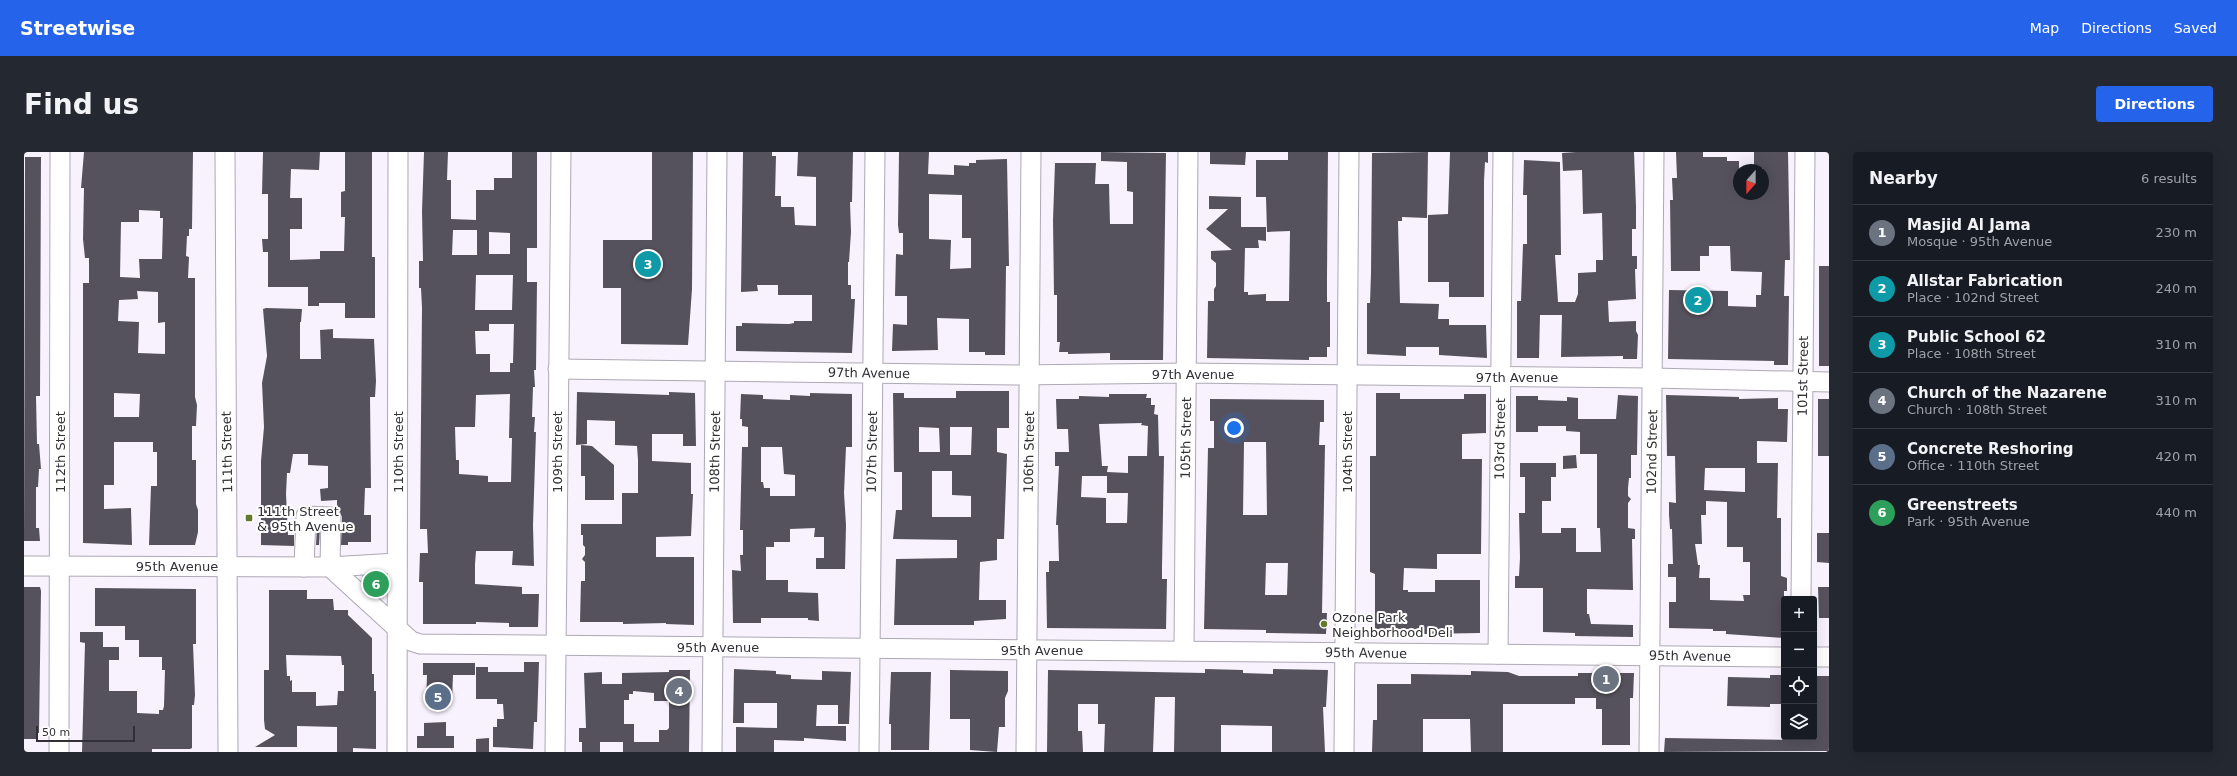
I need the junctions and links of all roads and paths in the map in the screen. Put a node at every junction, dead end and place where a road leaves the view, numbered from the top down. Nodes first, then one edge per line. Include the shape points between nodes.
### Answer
1 (60, 152) edge
2 (224, 152) edge
3 (398, 152) edge
4 (561, 152) edge
5 (717, 152) edge
6 (875, 152) edge
7 (1031, 152) edge
8 (1188, 152) edge
9 (1349, 152) edge
10 (1503, 152) edge
11 (1654, 152) edge
12 (1805, 152) edge
13 (558, 369) junction
14 (716, 371) junction
15 (873, 373) junction
16 (1186, 374) junction
17 (1029, 375) junction
18 (1347, 376) junction
19 (1501, 377) junction
20 (1652, 378) junction
21 (1803, 382) junction
22 (1829, 382) edge
23 (397, 563) junction
24 (24, 566) edge
25 (60, 566) junction
26 (228, 566) junction
27 (304, 567) junction
28 (330, 567) junction
29 (1801, 596) edge
30 (398, 630) junction
31 (556, 645) junction
32 (713, 647) junction
33 (870, 648) junction
34 (1027, 650) junction
35 (1184, 651) junction
36 (1345, 652) junction
37 (1498, 654) junction
38 (1650, 655) junction
39 (1781, 656) edge
40 (1817, 657) edge
41 (1829, 657) edge
42 (59, 752) edge
43 (228, 752) edge
44 (397, 752) edge
45 (555, 752) edge
46 (712, 752) edge
47 (869, 752) edge
48 (1026, 752) edge
49 (1344, 752) edge
50 (1649, 752) edge

1 - 25 street, 112th Street
2 - 26 street, 111th Street
3 - 23 street, 110th Street
4 - 13 street, 109th Street
5 - 14 street, 108th Street
6 - 15 street, 107th Street
7 - 17 street, 106th Street
8 - 16 street, 105th Street
9 - 18 street, 104th Street
10 - 19 street, 103rd Street
11 - 20 street, 102nd Street
12 - 21 street, 101st Street
13 - 14 street, 97th Avenue
13 - 31 street, 109th Street
14 - 15 street, 97th Avenue
14 - 32 street, 108th Street
15 - 17 street, 97th Avenue
15 - 33 street, 107th Street
16 - 17 street, 97th Avenue
16 - 18 street, 97th Avenue
16 - 35 street, 105th Street
17 - 34 street, 106th Street
18 - 19 street, 97th Avenue
18 - 36 street, 104th Street
19 - 20 street, 97th Avenue
19 - 37 street, 103rd Street
20 - 21 street, 97th Avenue
20 - 38 street, 102nd Street
21 - 22 street, 97th Avenue
21 - 29 street, 101st Street
23 - 28 street, 95th Avenue
23 - 30 street, 110th Street
24 - 25 street, 95th Avenue
25 - 26 street, 95th Avenue
25 - 42 street, 112th Street
26 - 27 street, 95th Avenue
26 - 43 street, 111th Street
27 - 28 street, 95th Avenue
27 - 28 street via 306,516 331,517
28 - 30 street, 95th Avenue
30 - 31 street, 95th Avenue via 411,641 420,644
30 - 44 street, 110th Street
31 - 32 street, 95th Avenue
31 - 45 street, 109th Street
32 - 33 street, 95th Avenue
32 - 46 street, 108th Street
33 - 34 street, 95th Avenue
33 - 47 street, 107th Street
34 - 35 street, 95th Avenue
34 - 48 street, 106th Street
35 - 36 street, 95th Avenue
36 - 37 street, 95th Avenue
36 - 49 street, 104th Street
37 - 38 street, 95th Avenue
38 - 39 street, 95th Avenue
38 - 50 street, 102nd Street
40 - 41 street

